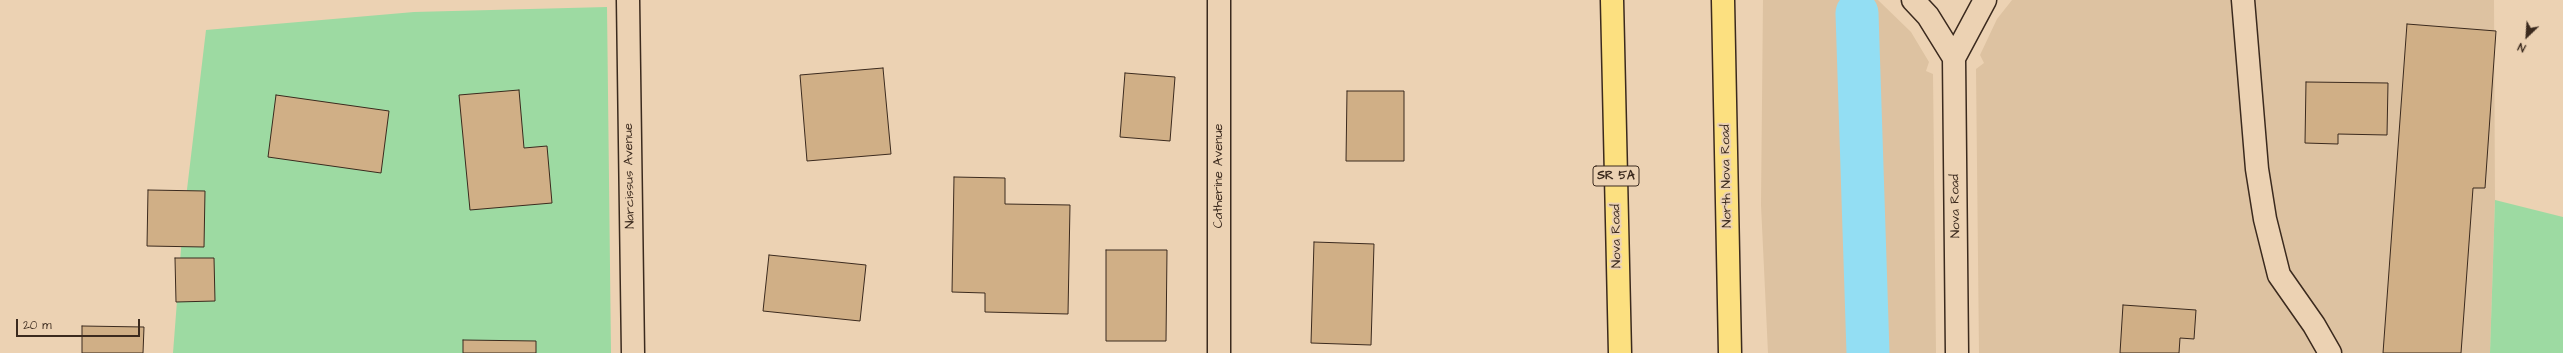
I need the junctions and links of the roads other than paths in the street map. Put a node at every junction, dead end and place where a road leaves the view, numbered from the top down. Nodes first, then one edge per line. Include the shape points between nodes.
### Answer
1 (628, 0) edge
2 (1219, 0) edge
3 (1612, 0) edge
4 (1723, 0) edge
5 (1912, 0) edge
6 (1985, 0) edge
7 (2243, 0) edge
8 (1954, 58) junction
9 (633, 353) edge
10 (1219, 353) edge
11 (1620, 353) edge
12 (1730, 353) edge
13 (1957, 353) edge
14 (2330, 353) edge

1 - 9 street, Narcissus Avenue
2 - 10 street, Catherine Avenue
3 - 11 main road, Nova Road / SR 5A
4 - 12 main road, North Nova Road
5 - 8 street via 1928,16
6 - 8 street, Nova Road
7 - 14 street via 2257,169 2265,219 2279,276 2314,325
8 - 13 street, Nova Road

